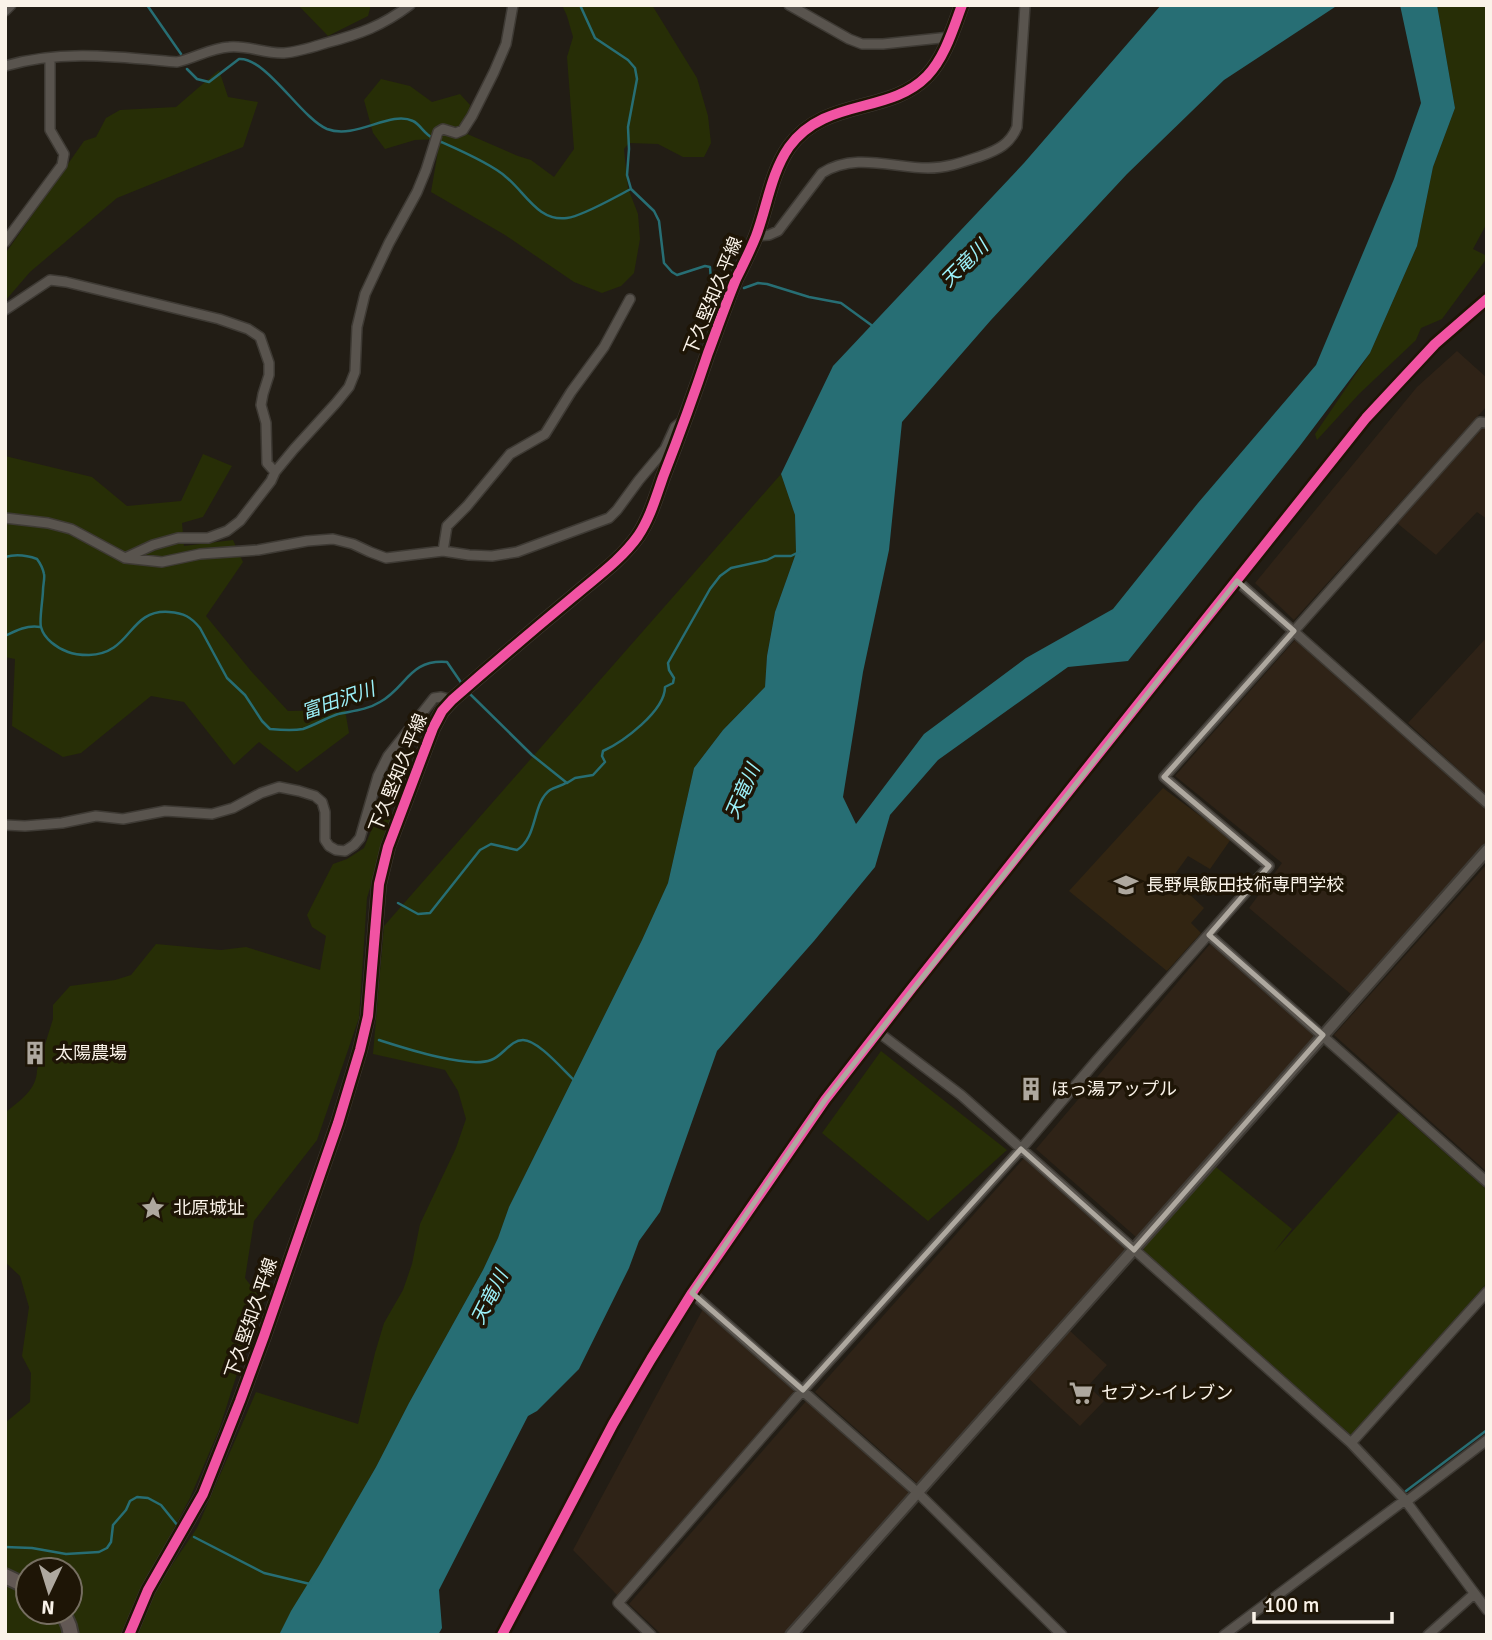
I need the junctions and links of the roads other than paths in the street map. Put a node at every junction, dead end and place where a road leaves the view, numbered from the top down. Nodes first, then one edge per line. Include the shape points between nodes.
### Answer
1 (11, 5) edge
2 (411, 5) edge
3 (513, 5) edge
4 (789, 5) edge
5 (962, 5) edge
6 (1025, 5) edge
7 (5, 11) edge
8 (950, 37) junction
9 (50, 58) junction
10 (5, 66) edge
11 (756, 236) junction
12 (5, 242) edge
13 (630, 299) dead end
14 (1487, 299) edge
15 (5, 310) edge
16 (686, 419) junction
17 (1487, 423) edge
18 (275, 472) junction
19 (5, 518) edge
20 (443, 551) junction
21 (125, 558) junction
22 (1237, 581) junction
23 (1294, 631) junction
24 (455, 697) junction
25 (1487, 803) edge
26 (5, 815) edge
27 (10, 826) edge
28 (1487, 850) edge
29 (1209, 935) junction
30 (878, 1032) junction
31 (1323, 1035) junction
32 (1021, 1149) junction
33 (1487, 1182) edge
34 (1134, 1250) junction
35 (1487, 1292) edge
36 (692, 1293) junction
37 (1478, 1302) junction
38 (1487, 1309) edge
39 (803, 1390) junction
40 (1487, 1440) edge
41 (1351, 1443) junction
42 (917, 1492) junction
43 (1406, 1500) junction
44 (1474, 1594) junction
45 (1485, 1604) edge
46 (129, 1635) edge
47 (502, 1635) edge
48 (651, 1635) edge
49 (791, 1635) edge
50 (1062, 1635) edge
51 (1224, 1635) edge
52 (1427, 1635) edge

1 - 7 street
2 - 9 street via 362,33 284,53 229,47 177,62 106,55
3 - 18 street via 506,44 472,116 463,130 437,133 416,192 365,294 352,381
4 - 8 street via 862,44
5 - 8 main road, 下久堅知久平線
6 - 11 street via 1017,127 1012,140 952,166 881,162 832,167 822,173 778,231
8 - 11 main road, 下久堅知久平線 via 939,61 913,87 832,115 802,133 781,163
9 - 10 street
9 - 12 street via 50,130 64,154 62,165
11 - 16 main road, 下久堅知久平線 via 709,349
13 - 20 street via 604,347 545,434 510,454 447,526
14 - 22 street via 1435,344 1366,418
15 - 18 street via 50,280 194,312 248,329 260,337 269,363 261,405 267,463
16 - 20 street via 675,427 665,449 609,518 517,552 492,556
16 - 24 main road, 下久堅知久平線 via 638,535 613,563
17 - 23 street via 1480,422
18 - 21 street via 248,513 227,531 208,538 178,538
19 - 21 street via 71,529
20 - 21 street via 386,558 333,539 162,562
22 - 23 street
22 - 30 street
23 - 25 street
23 - 29 street via 1164,777 1269,866
24 - 27 street via 434,698 388,756 360,838 345,851 325,840 323,802 279,787 212,814 165,811 123,819 96,816
24 - 46 main road, 下久堅知久平線 via 433,728 388,847 379,884 369,1016 338,1123 268,1325 203,1494 148,1590
26 - 27 street
28 - 31 street
29 - 31 street
29 - 32 street
30 - 32 street via 961,1095
30 - 36 street via 825,1100
31 - 33 street
31 - 34 street
32 - 34 street
32 - 39 street
34 - 41 street
34 - 42 street
35 - 37 street
36 - 39 street
36 - 47 street via 612,1424
37 - 38 street
37 - 41 street
39 - 42 street
39 - 48 street via 618,1603
40 - 43 street
41 - 43 street
42 - 49 street
42 - 50 street
43 - 44 street
43 - 51 street
44 - 45 street
44 - 52 street

